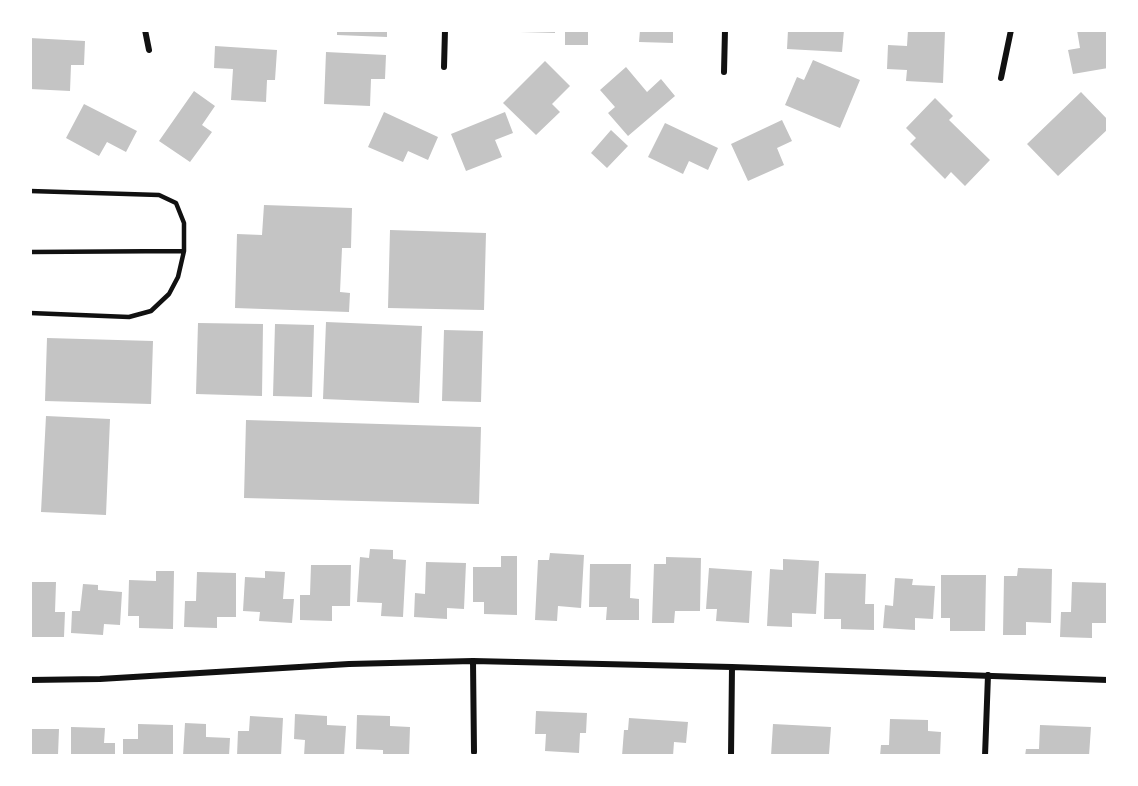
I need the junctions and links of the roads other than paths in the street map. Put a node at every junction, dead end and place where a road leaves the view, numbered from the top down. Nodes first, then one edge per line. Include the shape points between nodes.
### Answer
1 (145, 30) edge
2 (445, 30) edge
3 (725, 30) edge
4 (1011, 30) edge
5 (150, 50) dead end
6 (444, 67) dead end
7 (724, 72) dead end
8 (1001, 78) dead end
9 (30, 191) edge
10 (184, 250) junction
11 (30, 252) edge
12 (30, 313) edge
13 (473, 662) junction
14 (732, 667) junction
15 (988, 675) junction
16 (30, 680) edge
17 (1108, 680) edge
18 (474, 752) dead end
19 (731, 756) edge
20 (985, 756) edge

1 - 5 street
2 - 6 street
3 - 7 street
4 - 8 street
9 - 10 lane via 159,195 176,203 184,223
10 - 11 lane
10 - 12 lane via 178,277 169,294 151,312 129,317
13 - 14 street
13 - 16 street
13 - 18 street
14 - 15 street
14 - 19 street
15 - 17 street
15 - 20 street

